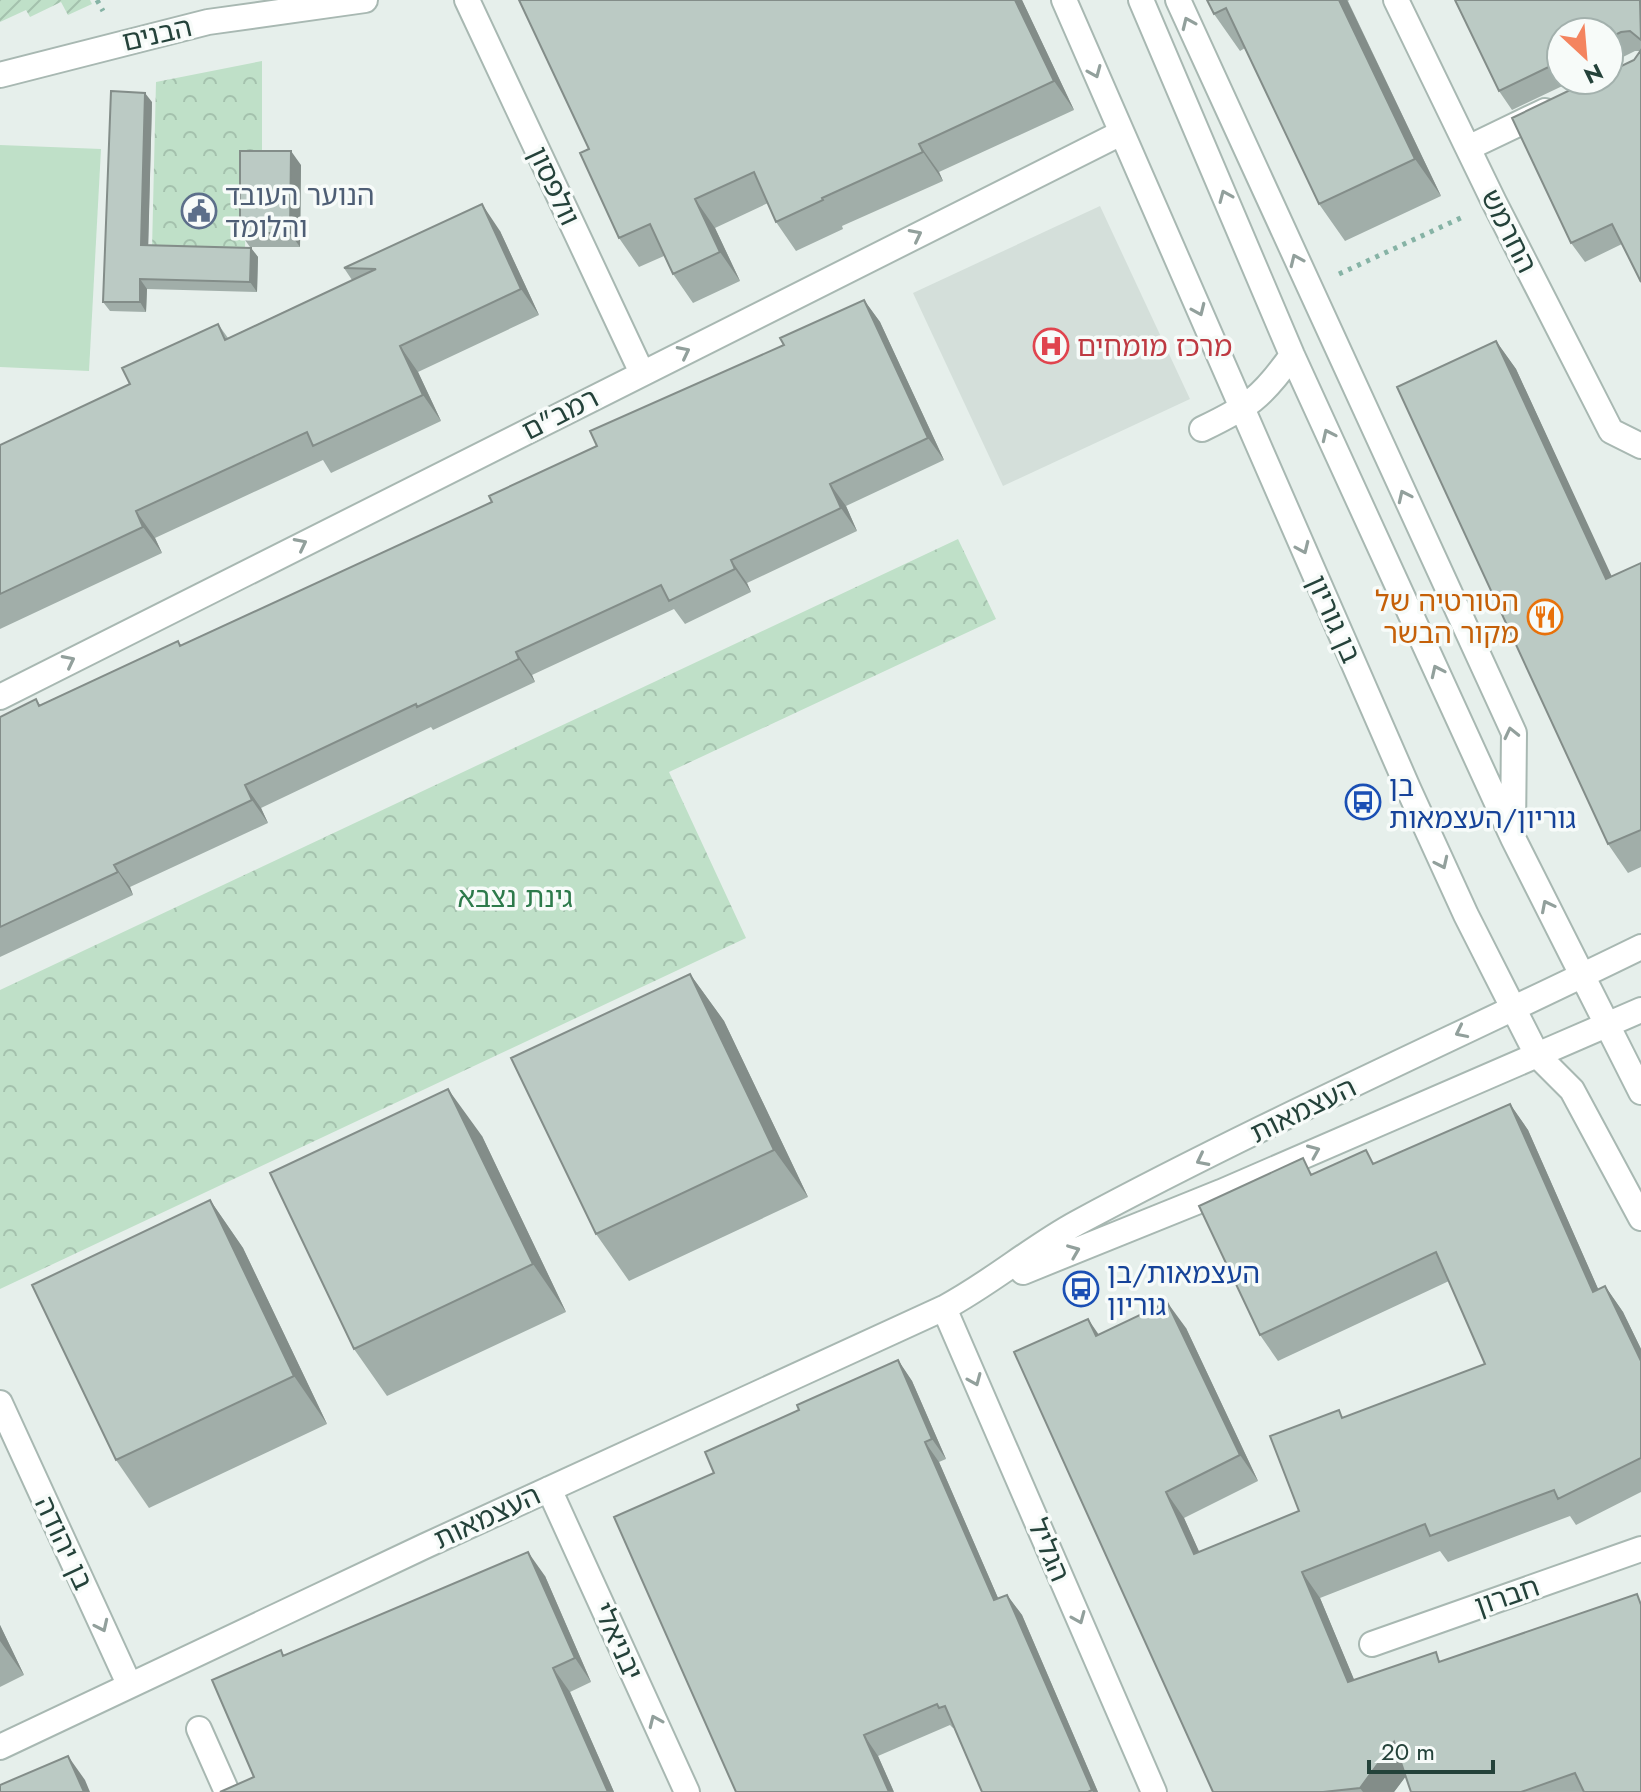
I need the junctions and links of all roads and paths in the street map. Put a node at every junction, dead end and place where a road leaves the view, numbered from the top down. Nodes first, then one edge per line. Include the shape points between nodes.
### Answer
1 (97, 0) edge
2 (365, 0) edge
3 (467, 0) edge
4 (1064, 0) edge
5 (1141, 0) edge
6 (1178, 0) edge
7 (1396, 0) edge
8 (103, 11) dead end
9 (0, 75) edge
10 (1569, 100) edge
11 (1121, 133) junction
12 (1468, 148) junction
13 (1444, 226) dead end
14 (1309, 289) junction
15 (1292, 355) junction
16 (642, 373) junction
17 (1242, 409) junction
18 (1641, 446) edge
19 (1260, 450) junction
20 (0, 697) edge
21 (1513, 838) junction
22 (1641, 947) edge
23 (1582, 976) junction
24 (1513, 1006) junction
25 (1641, 1010) edge
26 (1606, 1027) junction
27 (1537, 1055) junction
28 (1641, 1092) edge
29 (1641, 1218) edge
30 (976, 1291) junction
31 (944, 1308) junction
32 (0, 1403) edge
33 (549, 1489) junction
34 (1641, 1549) edge
35 (1372, 1644) dead end
36 (129, 1684) junction
37 (199, 1729) dead end
38 (0, 1747) edge
39 (227, 1792) edge
40 (687, 1792) edge
41 (1154, 1792) edge

1 - 8 path
2 - 9 street, הבנים via 208,22
3 - 16 street, וולפסון
4 -> 11 street, בן גוריון
15 -> 5 street
14 -> 6 street
7 - 12 street, החרמש
10 - 12 street
16 -> 11 street, רמב"ם
11 -> 17 street, בן גוריון
12 - 18 street, החרמש via 1611,431
13 - 14 path
21 -> 14 street via 1514,733
15 - 17 street via 1271,386
21 -> 15 street
20 -> 16 street, רמב"ם
17 - 19 street, בן גוריון
17 - 19 street via 1202,429 1227,433
19 -> 24 street, בן גוריון via 1408,788
23 -> 21 street
22 - 23 street, העצמאות
23 - 24 street, העצמאות
23 - 26 street
24 - 27 street, בן גוריון
24 -> 30 street, העצמאות via 1074,1224
25 - 26 street, העצמאות
26 - 27 street, העצמאות
26 - 28 street
27 - 29 street, בן גוריון via 1572,1090
30 -> 27 street, העצמאות
30 - 31 street, העצמאות
31 - 33 street, העצמאות
31 -> 41 street, הגליל
32 -> 36 street, בן יהודה
33 - 36 street, העצמאות
40 -> 33 street, יבניאלי
34 - 35 street, חברון
36 - 38 street, העצמאות
37 - 39 street

